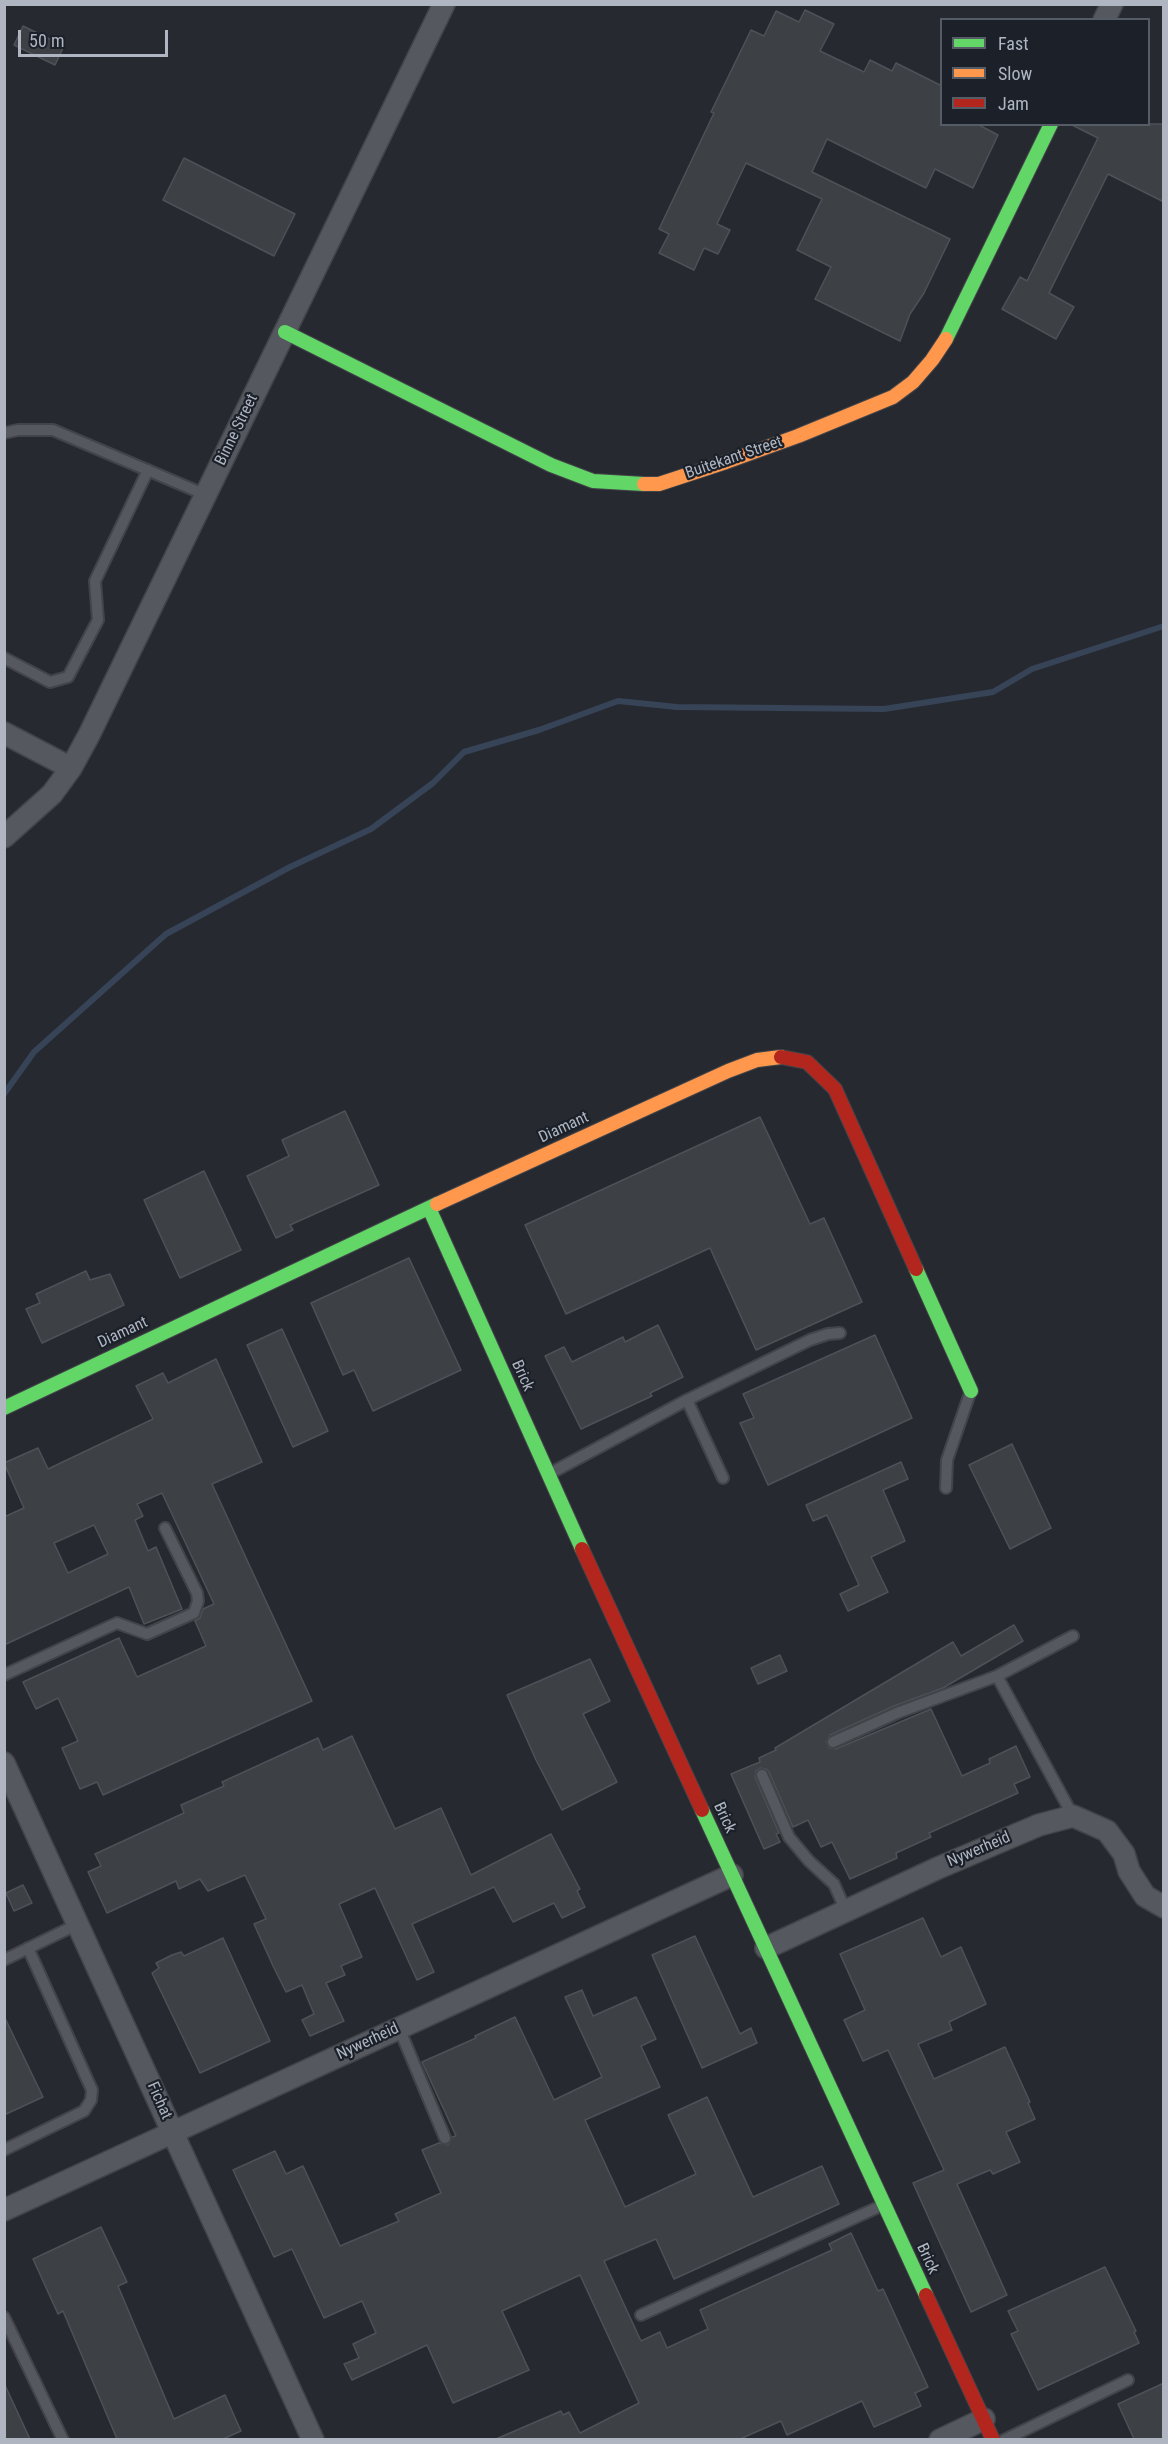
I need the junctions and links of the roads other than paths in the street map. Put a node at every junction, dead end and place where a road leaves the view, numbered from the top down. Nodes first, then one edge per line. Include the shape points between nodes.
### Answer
1 (444, 4) edge
2 (1112, 4) edge
3 (1105, 18) edge
4 (1050, 126) edge
5 (285, 332) junction
6 (4, 433) edge
7 (148, 470) junction
8 (206, 495) junction
9 (4, 658) edge
10 (4, 733) edge
11 (71, 768) junction
12 (4, 837) edge
13 (429, 1208) junction
14 (840, 1333) dead end
15 (970, 1391) joint
16 (687, 1400) junction
17 (4, 1408) edge
18 (548, 1475) junction
19 (723, 1478) dead end
20 (946, 1488) dead end
21 (165, 1528) dead end
22 (1073, 1636) dead end
23 (4, 1675) edge
24 (997, 1676) junction
25 (833, 1742) dead end
26 (4, 1763) edge
27 (762, 1775) dead end
28 (1073, 1816) junction
29 (732, 1875) junction
30 (1164, 1907) edge
31 (846, 1911) junction
32 (78, 1924) junction
33 (28, 1948) junction
34 (766, 1948) junction
35 (4, 1960) edge
36 (399, 2028) junction
37 (173, 2132) junction
38 (445, 2138) dead end
39 (4, 2150) edge
40 (883, 2205) junction
41 (4, 2210) edge
42 (640, 2315) dead end
43 (4, 2317) edge
44 (1128, 2380) dead end
45 (984, 2419) junction
46 (63, 2439) edge
47 (313, 2439) edge
48 (940, 2439) edge
49 (993, 2439) edge
50 (1004, 2439) edge

1 - 5 street, Binne Street
2 - 3 street
4 - 5 street, Buitekant Street via 947,337 913,382 893,397 818,428 659,484 593,481 551,465
5 - 8 street, Binne Street
6 - 7 lane via 53,430
7 - 8 lane
7 - 9 lane via 95,581 98,620 68,677 50,682
8 - 11 street, Binne Street
10 - 11 street
11 - 12 street, Binne Street via 52,794
13 - 15 street, Diamant via 757,1059 784,1057 806,1062 835,1089
13 - 17 street, Diamant
13 - 18 street, Brick
14 - 16 lane via 810,1340
15 - 20 lane via 947,1460
16 - 18 lane
16 - 19 lane
18 - 29 street, Brick
21 - 23 lane via 196,1593 194,1613 147,1634 117,1623
22 - 24 lane
24 - 25 lane via 897,1713
24 - 28 lane
26 - 32 street, Fichat
27 - 31 lane via 789,1837 834,1884
28 - 30 street via 1107,1831 1124,1854 1129,1871 1145,1896
28 - 31 street, Nywerheid via 1039,1825
29 - 34 street, Brick
29 - 36 street, Nywerheid
31 - 34 street, Nywerheid
32 - 33 lane
32 - 37 street, Fichat
33 - 35 lane
33 - 39 lane via 92,2090 91,2100 84,2111
34 - 40 street, Brick
36 - 37 street, Nywerheid
36 - 38 lane
37 - 41 street, Nywerheid
37 - 47 street, Fichat
40 - 42 lane
40 - 45 street, Brick
43 - 46 lane
44 - 50 lane
45 - 48 street
45 - 49 street, Brick

